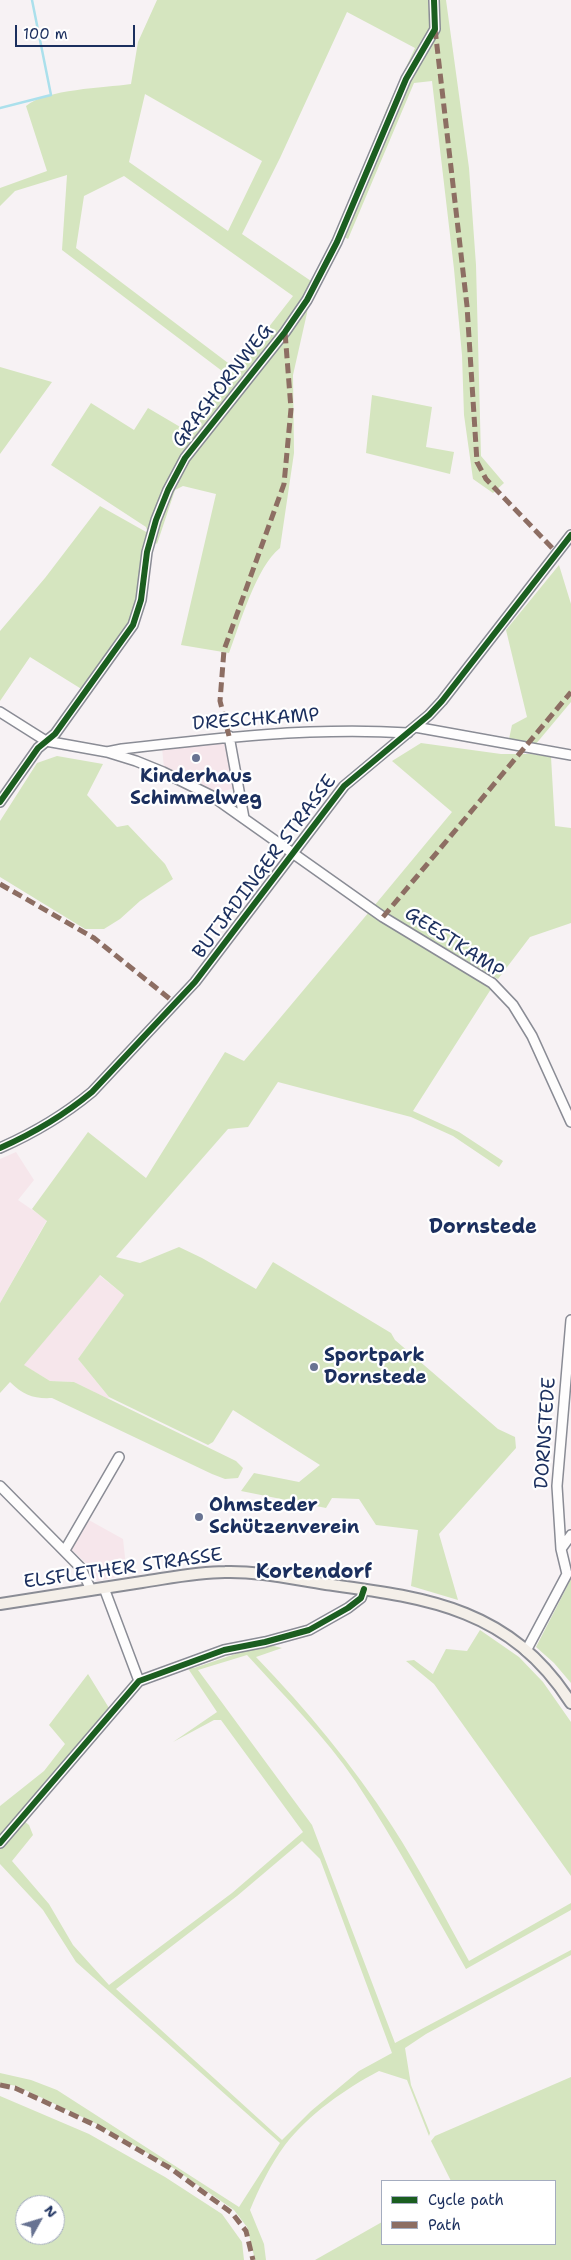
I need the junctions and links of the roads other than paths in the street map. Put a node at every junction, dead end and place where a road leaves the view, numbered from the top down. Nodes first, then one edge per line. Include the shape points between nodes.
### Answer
1 (434, 0) edge
2 (571, 535) edge
3 (0, 712) edge
4 (412, 730) junction
5 (229, 736) junction
6 (46, 741) junction
7 (108, 752) junction
8 (571, 755) edge
9 (0, 802) edge
10 (244, 818) junction
11 (293, 852) junction
12 (571, 1122) edge
13 (0, 1148) edge
14 (571, 1320) edge
15 (119, 1457) dead end
16 (0, 1486) edge
17 (571, 1535) edge
18 (562, 1549) junction
19 (65, 1550) junction
20 (569, 1575) edge
21 (104, 1588) junction
22 (364, 1589) junction
23 (91, 1590) junction
24 (0, 1604) edge
25 (526, 1651) junction
26 (138, 1681) junction
27 (571, 1704) edge
28 (0, 1843) edge

1 - 6 street, GRASHORNWEG via 435,29 406,79 337,242 307,300 185,458 156,520 133,625 55,734
2 - 4 street, BUTJADINGER STRASSE via 442,701
3 - 6 street
4 - 5 street, DRESCHKAMP
4 - 8 street, DRESCHKAMP
4 - 11 street, BUTJADINGER STRASSE via 344,786
5 - 7 street, DRESCHKAMP
5 - 10 street
6 - 7 street
6 - 9 street, GRASHORNWEG
7 - 10 street, GEESTKAMP via 163,772 212,796
10 - 11 street, GEESTKAMP
11 - 12 street, GEESTKAMP via 383,917 492,983 513,1005 532,1036
11 - 13 street, BUTJADINGER STRASSE via 221,951 92,1092 50,1124
14 - 18 street, DORNSTEDE via 557,1486
15 - 19 street
16 - 19 street
17 - 18 street
18 - 20 street, DORNSTEDE
19 - 23 street via 81,1568
20 - 25 street
21 - 22 main road, ELSFLETHER STRASSE via 225,1572
21 - 23 main road, ELSFLETHER STRASSE
21 - 26 street
22 - 25 main road, ELSFLETHER STRASSE via 419,1598 468,1613
22 - 26 street via 361,1598 348,1608 309,1630 224,1650
23 - 24 main road, ELSFLETHER STRASSE
25 - 27 main road, ELSFLETHER STRASSE
26 - 28 street

